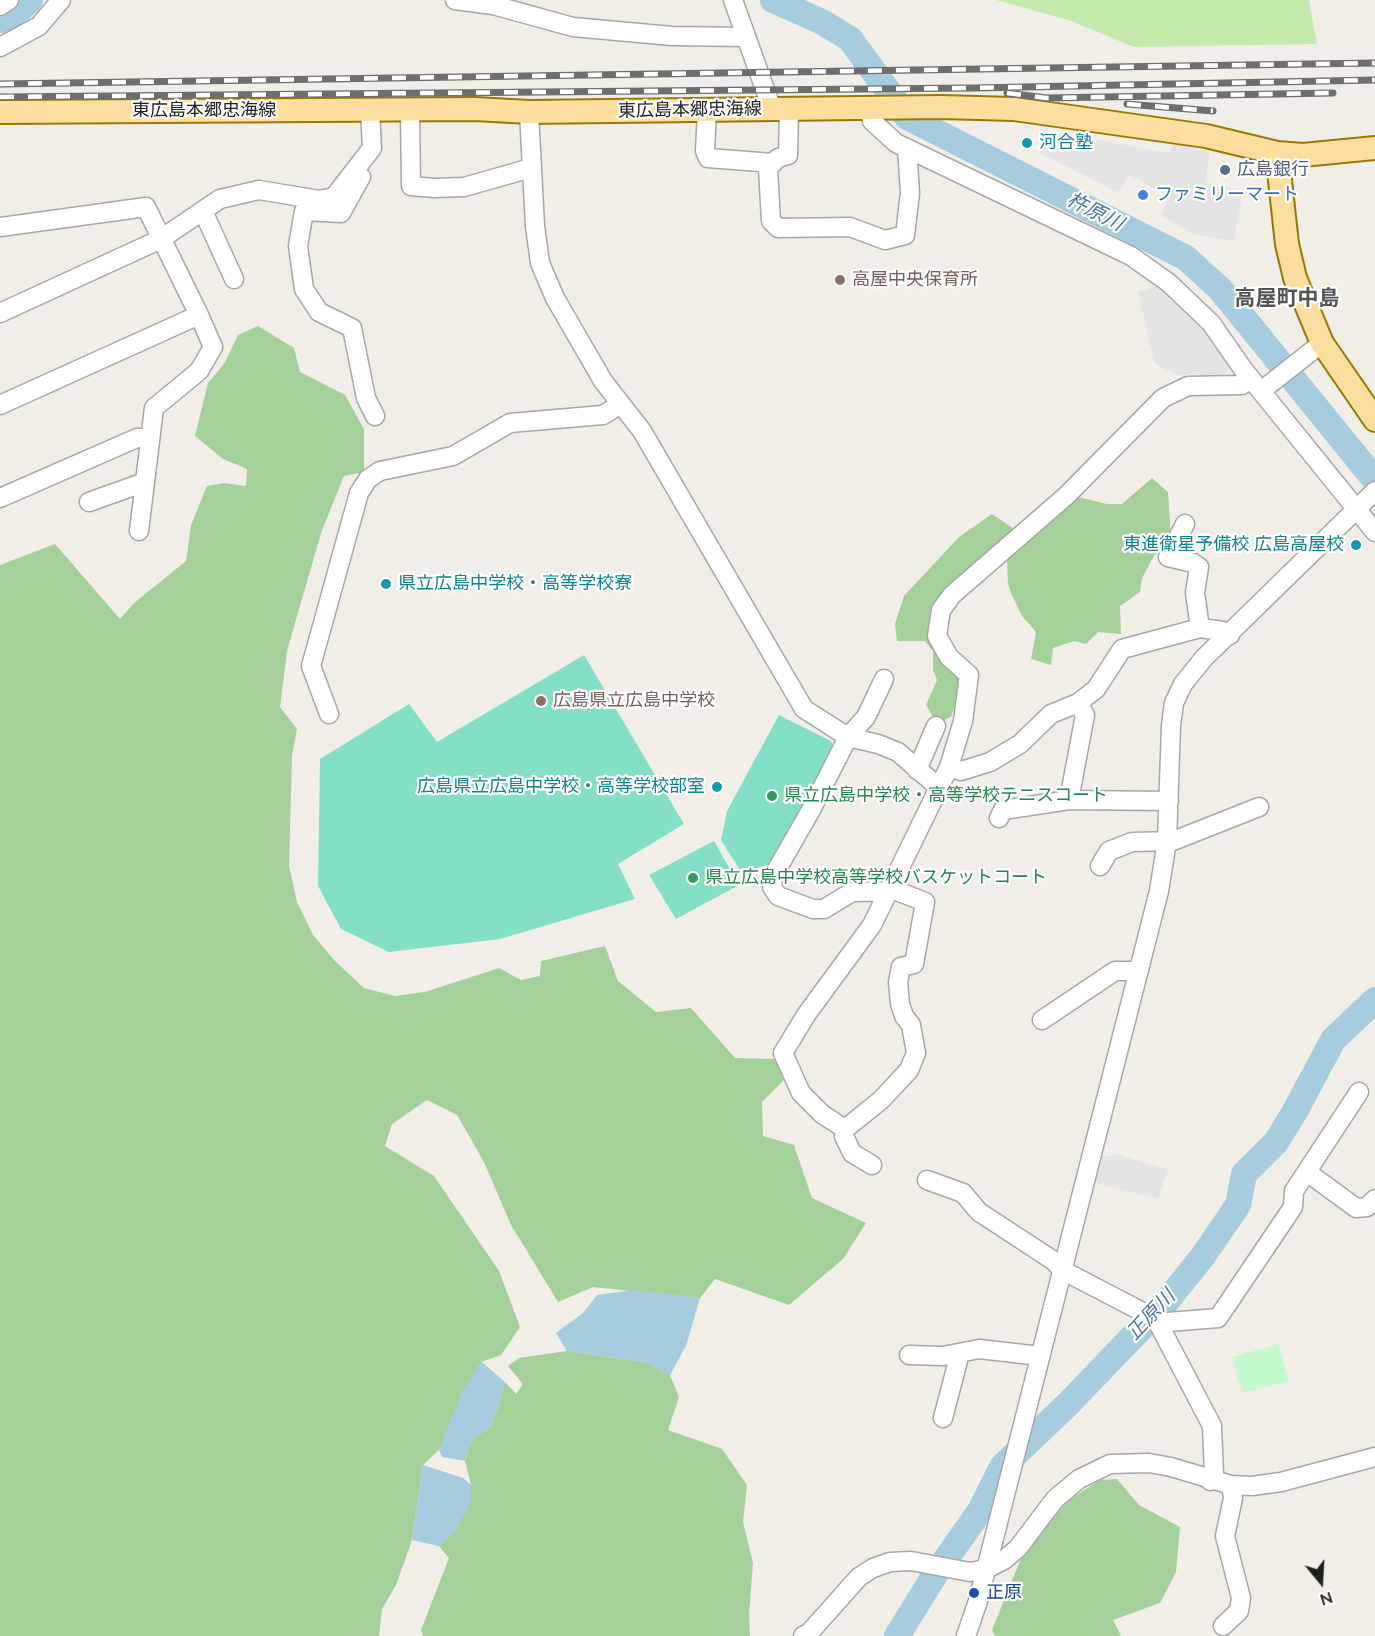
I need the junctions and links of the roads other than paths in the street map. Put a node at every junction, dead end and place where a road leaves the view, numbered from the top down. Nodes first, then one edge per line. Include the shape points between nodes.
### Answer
1 (9, 0) edge
2 (61, 0) edge
3 (455, 0) edge
4 (0, 6) edge
5 (735, 9) edge
6 (745, 37) junction
7 (0, 47) edge
8 (870, 109) junction
9 (780, 110) junction
10 (370, 111) junction
11 (410, 111) junction
12 (707, 111) junction
13 (0, 112) edge
14 (529, 112) junction
15 (907, 148) junction
16 (1375, 148) edge
17 (1277, 153) junction
18 (773, 163) junction
19 (531, 168) junction
20 (355, 179) junction
21 (203, 212) junction
22 (0, 227) edge
23 (161, 239) junction
24 (234, 279) dead end
25 (0, 313) edge
26 (199, 315) junction
27 (1323, 343) junction
28 (1260, 385) junction
29 (621, 404) junction
30 (0, 405) edge
31 (375, 416) dead end
32 (1375, 420) edge
33 (150, 438) junction
34 (145, 482) junction
35 (0, 498) edge
36 (1364, 501) edge
37 (89, 502) dead end
38 (1185, 524) dead end
39 (139, 531) dead end
40 (1375, 532) edge
41 (1200, 628) junction
42 (1230, 635) junction
43 (884, 679) dead end
44 (1078, 703) junction
45 (328, 714) dead end
46 (936, 726) dead end
47 (848, 736) junction
48 (949, 767) junction
49 (917, 770) junction
50 (937, 786) junction
51 (1069, 800) junction
52 (1169, 801) junction
53 (1259, 807) dead end
54 (999, 818) dead end
55 (1167, 842) junction
56 (1101, 866) dead end
57 (889, 892) junction
58 (1138, 971) junction
59 (1042, 1020) dead end
60 (1359, 1092) dead end
61 (845, 1129) junction
62 (872, 1165) dead end
63 (1307, 1172) junction
64 (927, 1180) dead end
65 (1375, 1200) edge
66 (1062, 1270) junction
67 (1161, 1327) junction
68 (960, 1353) junction
69 (909, 1355) dead end
70 (1040, 1356) junction
71 (943, 1418) dead end
72 (1375, 1457) edge
73 (1210, 1480) junction
74 (1231, 1485) junction
75 (986, 1569) junction
76 (1222, 1626) dead end
77 (802, 1636) edge
78 (966, 1636) edge

1 - 4 street
2 - 7 street via 39,26
3 - 6 street via 493,5 573,27 672,36
5 - 6 street
6 - 9 street
8 - 9 main road, 東広島本郷忠海線
8 - 15 street via 872,121
8 - 17 main road, 東広島本郷忠海線 via 1014,109 1206,136
9 - 12 main road, 東広島本郷忠海線
9 - 18 street via 788,155
10 - 11 main road, 東広島本郷忠海線
10 - 13 main road, 東広島本郷忠海線
10 - 20 street via 372,148
11 - 14 main road, 東広島本郷忠海線
11 - 19 street via 411,186 464,187
12 - 14 main road, 東広島本郷忠海線
12 - 18 street via 708,158
14 - 19 street
15 - 18 street via 908,225 905,235 885,240 850,227 778,228 771,221 768,168
15 - 28 street via 1131,256 1169,283 1211,323
16 - 17 main road, 東広島本郷忠海線 via 1303,155
17 - 27 main road via 1287,244 1295,278
19 - 29 street via 540,263 555,298 603,381
20 - 21 street via 334,197 319,200 258,190 220,199
20 - 31 street via 341,213 304,211 298,246 304,289 309,297 319,312 352,328 366,398
21 - 23 street
21 - 24 street
22 - 23 street via 146,207
23 - 25 street
23 - 26 street
26 - 30 street
26 - 33 street via 213,347 199,371 154,408
27 - 28 street
27 - 32 main road
28 - 36 street
28 - 48 street via 1188,386 1163,398 1066,496 940,610 937,636 949,657 969,675 963,721
29 - 45 street via 603,415 510,423 453,456 380,471 368,479 359,493 311,666
29 - 47 street via 642,431 804,709
33 - 34 street
33 - 35 street via 137,438
34 - 37 street
34 - 39 street
36 - 40 street
36 - 42 street
38 - 41 street via 1168,557 1198,567 1195,593
41 - 42 street via 1223,630
41 - 44 street via 1122,650 1096,689
42 - 52 street via 1204,658 1183,684 1174,703
43 - 47 street via 866,717
44 - 48 street via 1051,714 1020,744 990,762 961,771
44 - 51 street via 1084,716
46 - 49 street
47 - 49 street via 898,752
47 - 57 street via 773,876 772,887 778,896 813,909 824,909 852,892
48 - 50 street
49 - 50 street
50 - 57 street
51 - 52 street
51 - 54 street via 1003,810
52 - 55 street
53 - 55 street
55 - 56 street via 1132,842 1109,851
55 - 58 street
57 - 61 street via 859,944 783,1053 801,1092 822,1114
57 - 61 street via 897,891 925,902 914,964 902,967 898,982 900,1004 911,1025 916,1053 909,1070 881,1100
58 - 59 street via 1115,971
58 - 66 street
60 - 63 street
61 - 62 street via 852,1153
63 - 65 street via 1356,1208 1367,1207
63 - 67 street via 1294,1191 1293,1207 1218,1318 1168,1322
64 - 66 street via 963,1193 979,1212
66 - 67 street via 1156,1319
66 - 70 street
67 - 73 street via 1212,1426 1214,1474
68 - 69 street
68 - 70 street via 979,1349
68 - 71 street
70 - 75 street
72 - 74 street via 1281,1482
73 - 74 street
73 - 75 street via 1149,1463 1110,1464 1094,1470 1055,1499 1018,1548
74 - 76 street via 1233,1498 1225,1536 1241,1598 1239,1611
75 - 77 street via 970,1572 911,1561 890,1562 859,1577 809,1634
75 - 78 street

